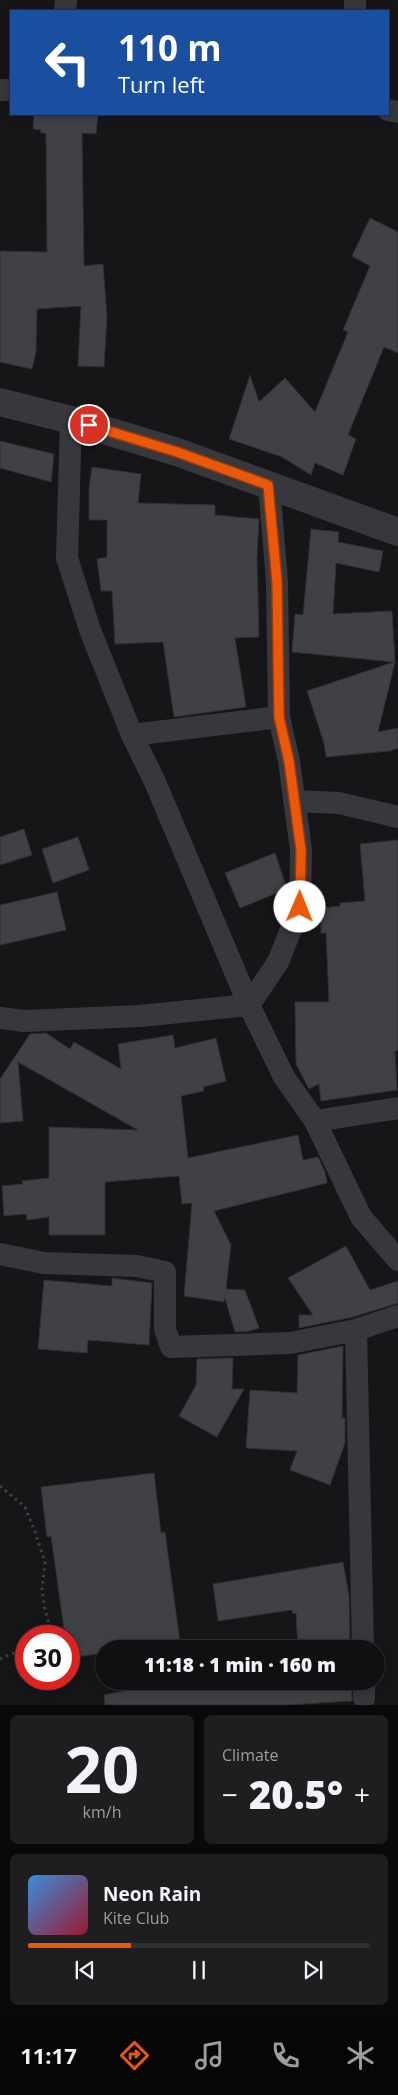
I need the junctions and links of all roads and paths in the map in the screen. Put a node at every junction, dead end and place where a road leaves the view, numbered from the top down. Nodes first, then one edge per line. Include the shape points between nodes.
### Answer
1 (0, 402) edge
2 (71, 420) junction
3 (268, 485) junction
4 (398, 531) edge
5 (279, 717) junction
6 (132, 735) junction
7 (294, 801) junction
8 (398, 817) edge
9 (249, 1006) junction
10 (0, 1018) edge
11 (398, 1108) edge
12 (315, 1121) junction
13 (0, 1254) edge
14 (398, 1260) edge
15 (398, 1316) edge
16 (356, 1330) junction
17 (0, 1486) edge
18 (50, 1625) edge
19 (363, 1640) edge
20 (15, 1653) edge
21 (0, 1659) edge

1 - 2 street
2 - 3 street via 177,452
2 - 6 street via 67,558 90,630
3 - 4 street
3 - 5 street via 277,582
5 - 6 street
5 - 7 street
6 - 9 street
7 - 8 street via 339,803
7 - 9 street via 301,850 300,907 278,962
9 - 10 street via 140,1016 24,1021
9 - 12 street via 284,1077
11 - 12 street
12 - 14 street via 361,1216
13 - 16 street via 44,1263 137,1266 166,1272 166,1329 171,1347 290,1343
15 - 16 street
16 - 19 street
17 - 18 path via 26,1507 44,1562 42,1589 44,1610
20 - 21 path

